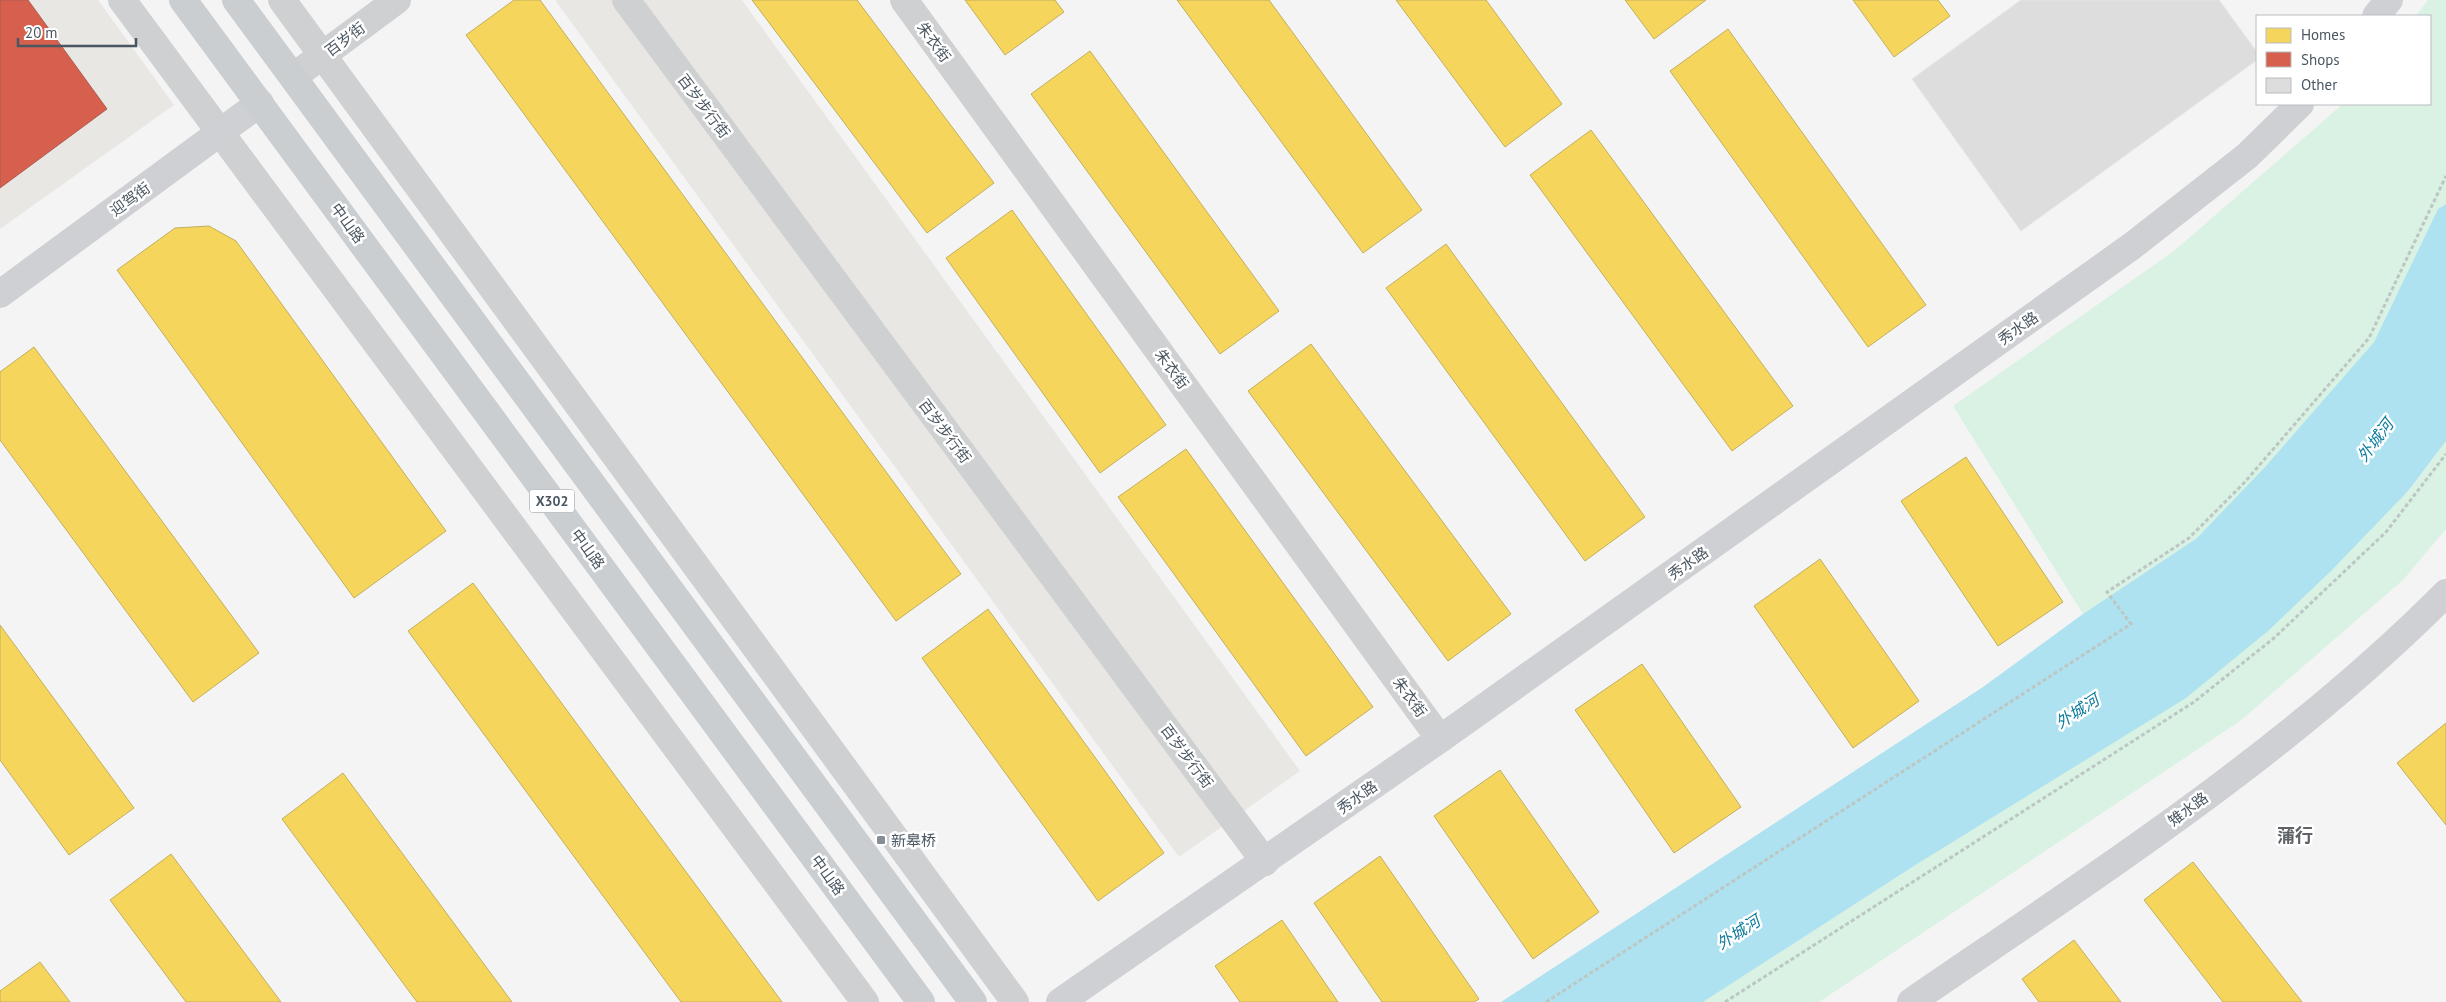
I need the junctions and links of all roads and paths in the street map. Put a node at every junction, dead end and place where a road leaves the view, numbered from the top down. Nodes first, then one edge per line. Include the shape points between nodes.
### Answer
1 (122, 0) edge
2 (182, 0) edge
3 (236, 0) edge
4 (282, 0) edge
5 (397, 0) edge
6 (626, 0) edge
7 (904, 0) edge
8 (2388, 0) edge
9 (2377, 15) edge
10 (322, 55) junction
11 (293, 77) junction
12 (260, 103) junction
13 (2299, 105) edge
14 (219, 134) junction
15 (2446, 176) edge
16 (0, 294) edge
17 (2446, 454) edge
18 (2446, 593) edge
19 (1440, 739) junction
20 (1265, 862) junction
21 (865, 1002) edge
22 (921, 1002) edge
23 (974, 1002) edge
24 (1016, 1002) edge
25 (1060, 1002) edge
26 (1546, 1002) edge
27 (1725, 1002) edge
28 (1912, 1002) edge

1 - 14 street
2 - 12 main road, 中山路 / X302
3 - 11 main road, X302
4 - 10 street
5 - 10 street, 百岁街
6 - 20 street, 百岁步行街
7 - 19 street, 朱衣街
8 - 9 street
10 - 11 street, 百岁街
10 - 24 street
11 - 23 main road, X302
12 - 14 street, 迎驾街
12 - 22 main road, 中山路 / X302
13 - 19 street, 秀水路 via 2246,156 2132,246
14 - 16 street, 迎驾街
14 - 21 street
15 - 26 path via 2369,338 2244,483 2189,538 2107,592 2131,624
17 - 27 path via 2386,532 2274,638 2194,702
18 - 28 street, 雉水路 via 2352,683 2185,813
19 - 20 street, 秀水路
20 - 25 street, 秀水路

